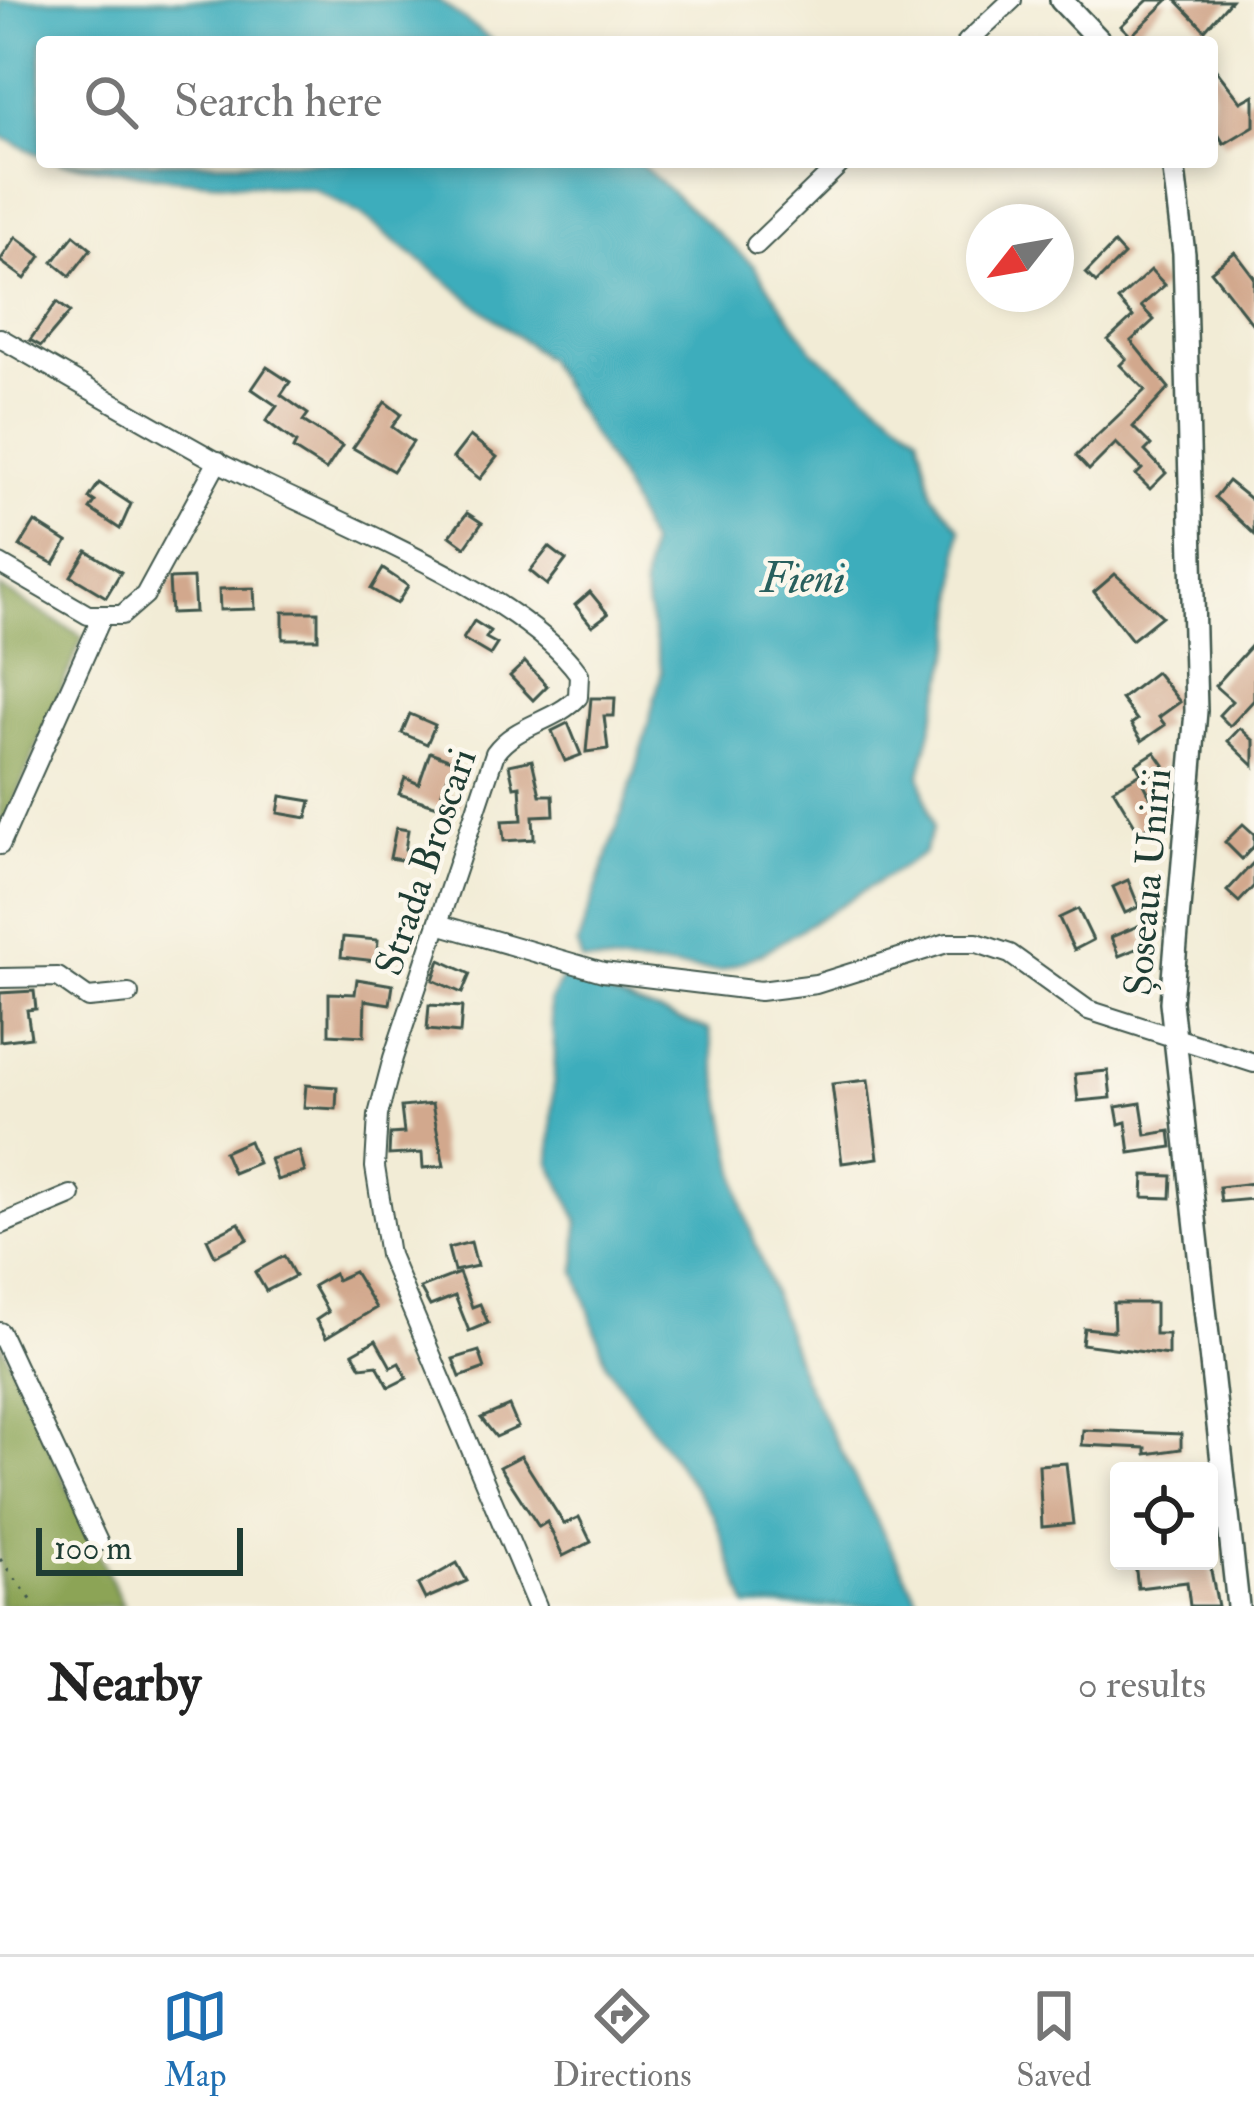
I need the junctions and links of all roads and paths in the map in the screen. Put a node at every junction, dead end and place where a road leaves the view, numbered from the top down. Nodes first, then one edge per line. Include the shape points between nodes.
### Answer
1 (1012, 0) edge
2 (1060, 0) edge
3 (973, 36) edge
4 (1095, 36) edge
5 (836, 168) edge
6 (1174, 168) edge
7 (756, 245) dead end
8 (0, 338) edge
9 (218, 461) junction
10 (0, 564) edge
11 (101, 619) junction
12 (0, 845) edge
13 (438, 924) junction
14 (0, 978) edge
15 (129, 994) dead end
16 (1174, 1039) junction
17 (1254, 1063) edge
18 (70, 1195) dead end
19 (0, 1225) edge
20 (0, 1332) edge
21 (98, 1542) dead end
22 (0, 1558) edge
23 (36, 1606) edge
24 (537, 1606) edge
25 (1238, 1606) edge

1 - 3 street
2 - 4 main road
5 - 7 street
6 - 16 main road, Șoseaua Unirii via 1184,254 1196,711 1172,970
8 - 9 street, Strada Broscari
9 - 11 street via 138,604
9 - 13 street, Strada Broscari via 508,612 579,674 571,705 517,732 495,753
10 - 11 street
11 - 12 street
13 - 16 street via 566,964 760,991 816,984 947,943 977,944 1010,954 1088,1010
13 - 24 street, Strada Broscari via 378,1115 378,1214 388,1255
14 - 15 street via 58,977 88,998
16 - 17 street
16 - 25 main road, Șoseaua Unirii
18 - 19 street
20 - 21 street
22 - 23 path

